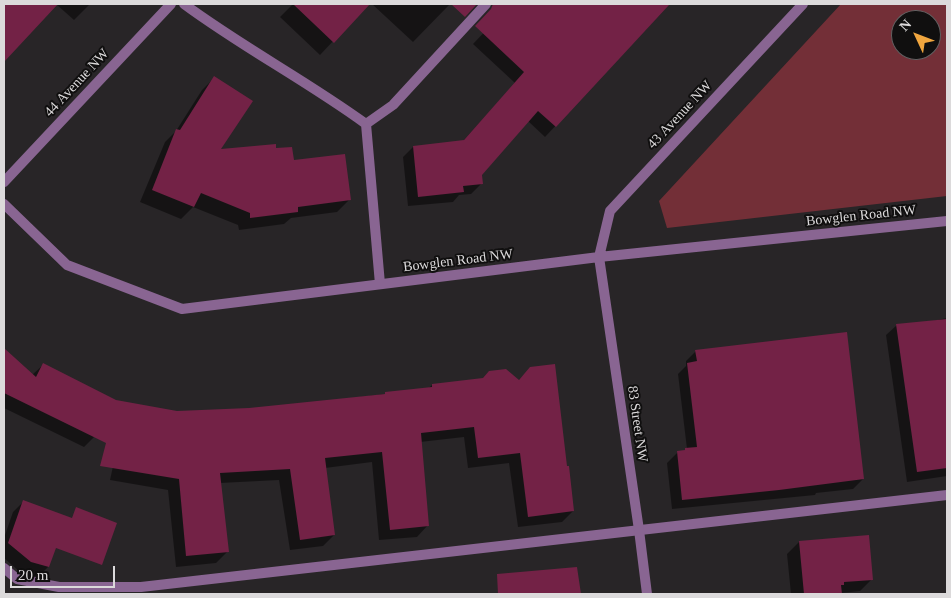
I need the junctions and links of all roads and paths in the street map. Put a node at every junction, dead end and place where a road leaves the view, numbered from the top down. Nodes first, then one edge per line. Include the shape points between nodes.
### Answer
1 (171, 4) edge
2 (184, 4) edge
3 (486, 4) edge
4 (803, 4) edge
5 (366, 124) junction
6 (4, 182) edge
7 (4, 204) edge
8 (947, 221) edge
9 (599, 257) junction
10 (380, 284) junction
11 (947, 495) edge
12 (639, 530) junction
13 (4, 568) edge
14 (647, 594) edge

1 - 6 street, 44 Avenue NW
2 - 5 street
3 - 5 street via 393,105
4 - 9 street, 43 Avenue NW via 610,211
5 - 10 street
7 - 10 street, Bowglen Road NW via 67,265 182,309
8 - 9 street, Bowglen Road NW
9 - 10 street, Bowglen Road NW
9 - 12 street, 83 Street NW
11 - 12 street
12 - 13 street via 140,586 59,587 17,579
12 - 14 street, 83 Street NW

